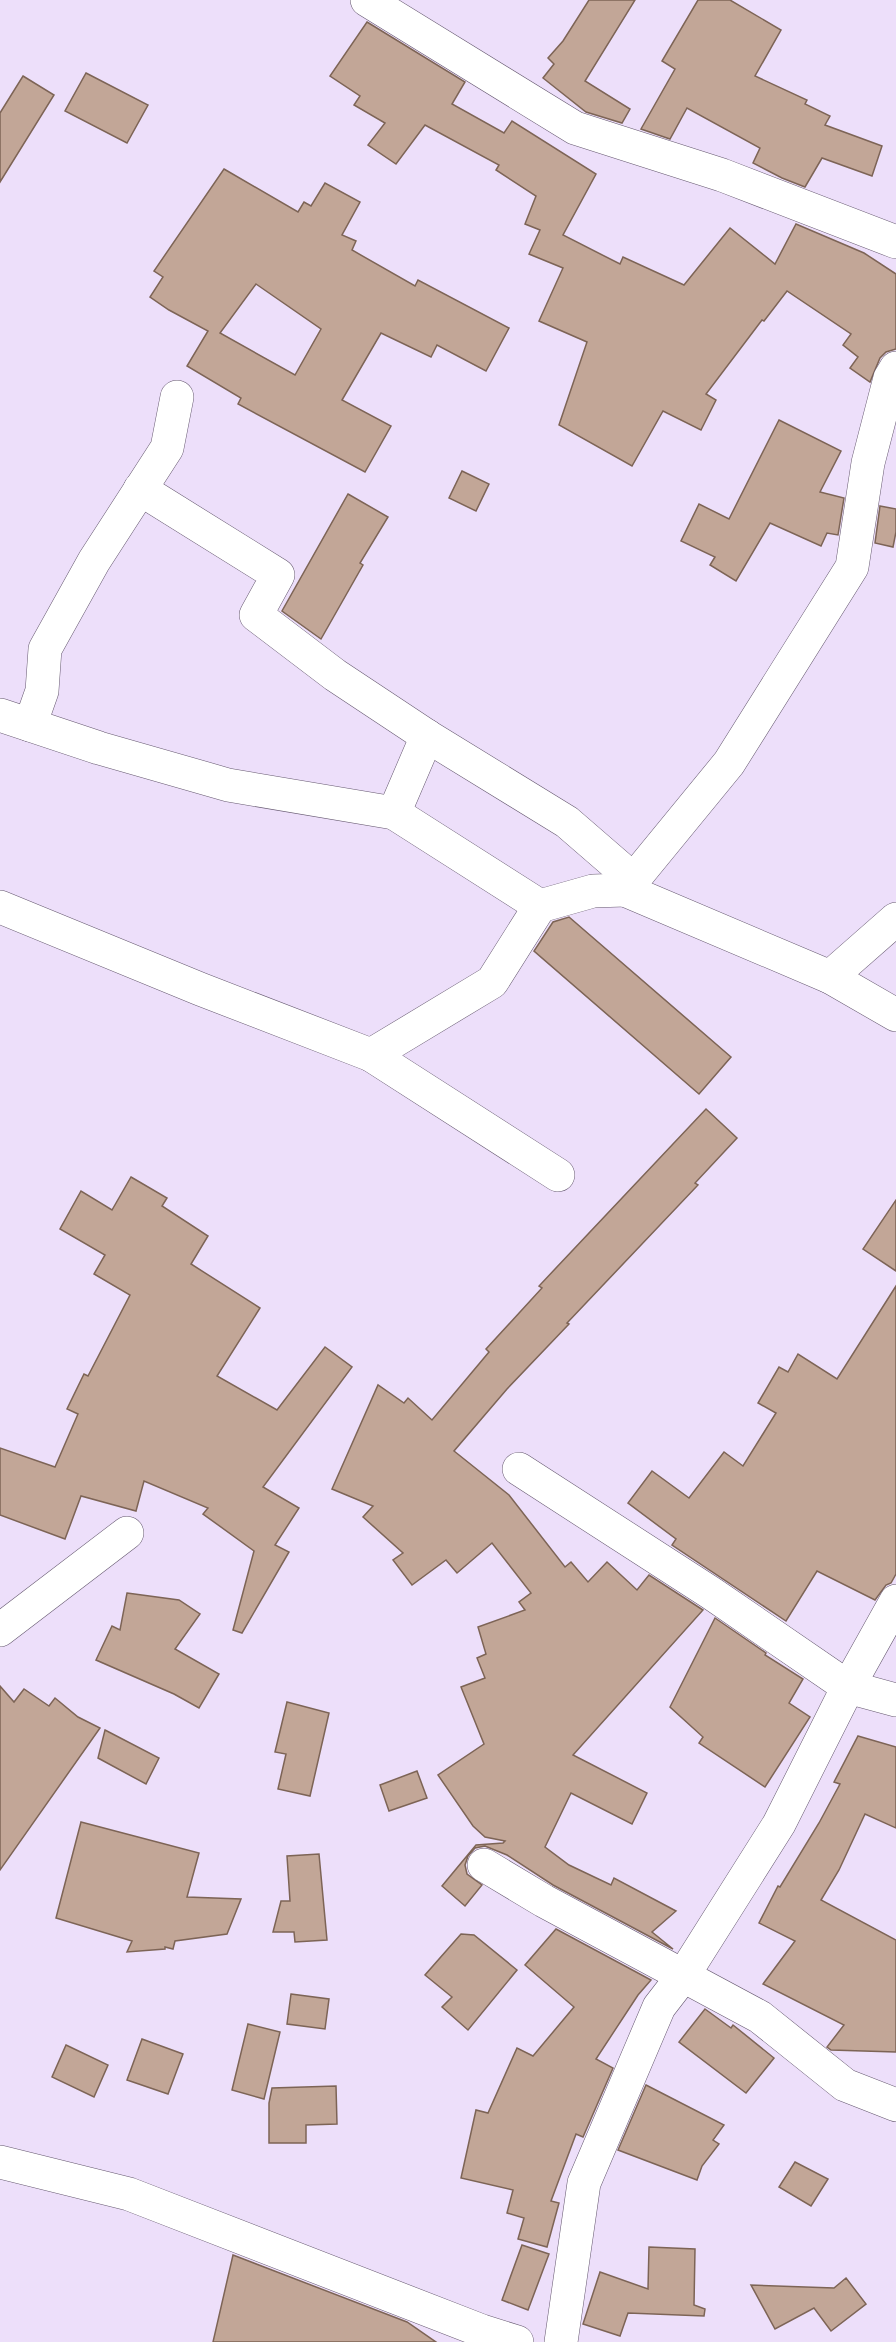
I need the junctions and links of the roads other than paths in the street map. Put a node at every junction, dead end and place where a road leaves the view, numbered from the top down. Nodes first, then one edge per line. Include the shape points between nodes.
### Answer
1 (368, 0) edge
2 (896, 242) edge
3 (896, 368) edge
4 (177, 397) dead end
5 (140, 489) junction
6 (15, 720) edge
7 (427, 735) junction
8 (394, 813) junction
9 (629, 885) junction
10 (540, 906) junction
11 (0, 907) edge
12 (896, 919) edge
13 (830, 977) junction
14 (896, 1015) edge
15 (372, 1055) junction
16 (558, 1175) dead end
17 (519, 1469) dead end
18 (127, 1533) dead end
19 (896, 1601) edge
20 (0, 1630) edge
21 (848, 1687) junction
22 (896, 1700) edge
23 (484, 1865) dead end
24 (683, 1976) junction
25 (896, 2105) edge
26 (0, 2162) edge
27 (516, 2342) edge
28 (561, 2342) edge

1 - 2 street via 576,128 722,175
3 - 9 street via 867,463 852,567 729,763
4 - 5 street via 167,448
5 - 6 street via 45,649 42,691
5 - 7 street via 278,575 256,615 335,675
6 - 8 street via 228,785
7 - 8 street
7 - 9 street via 567,822
8 - 10 street
9 - 10 street
9 - 13 street
10 - 15 street via 492,982
11 - 15 street
12 - 13 street
13 - 14 street
15 - 16 street
17 - 21 street
18 - 20 street
19 - 21 street
21 - 22 street
21 - 24 street via 779,1824
23 - 24 street
24 - 25 street via 760,2017 845,2085
24 - 28 street via 659,2007 584,2183
26 - 27 street via 129,2194

